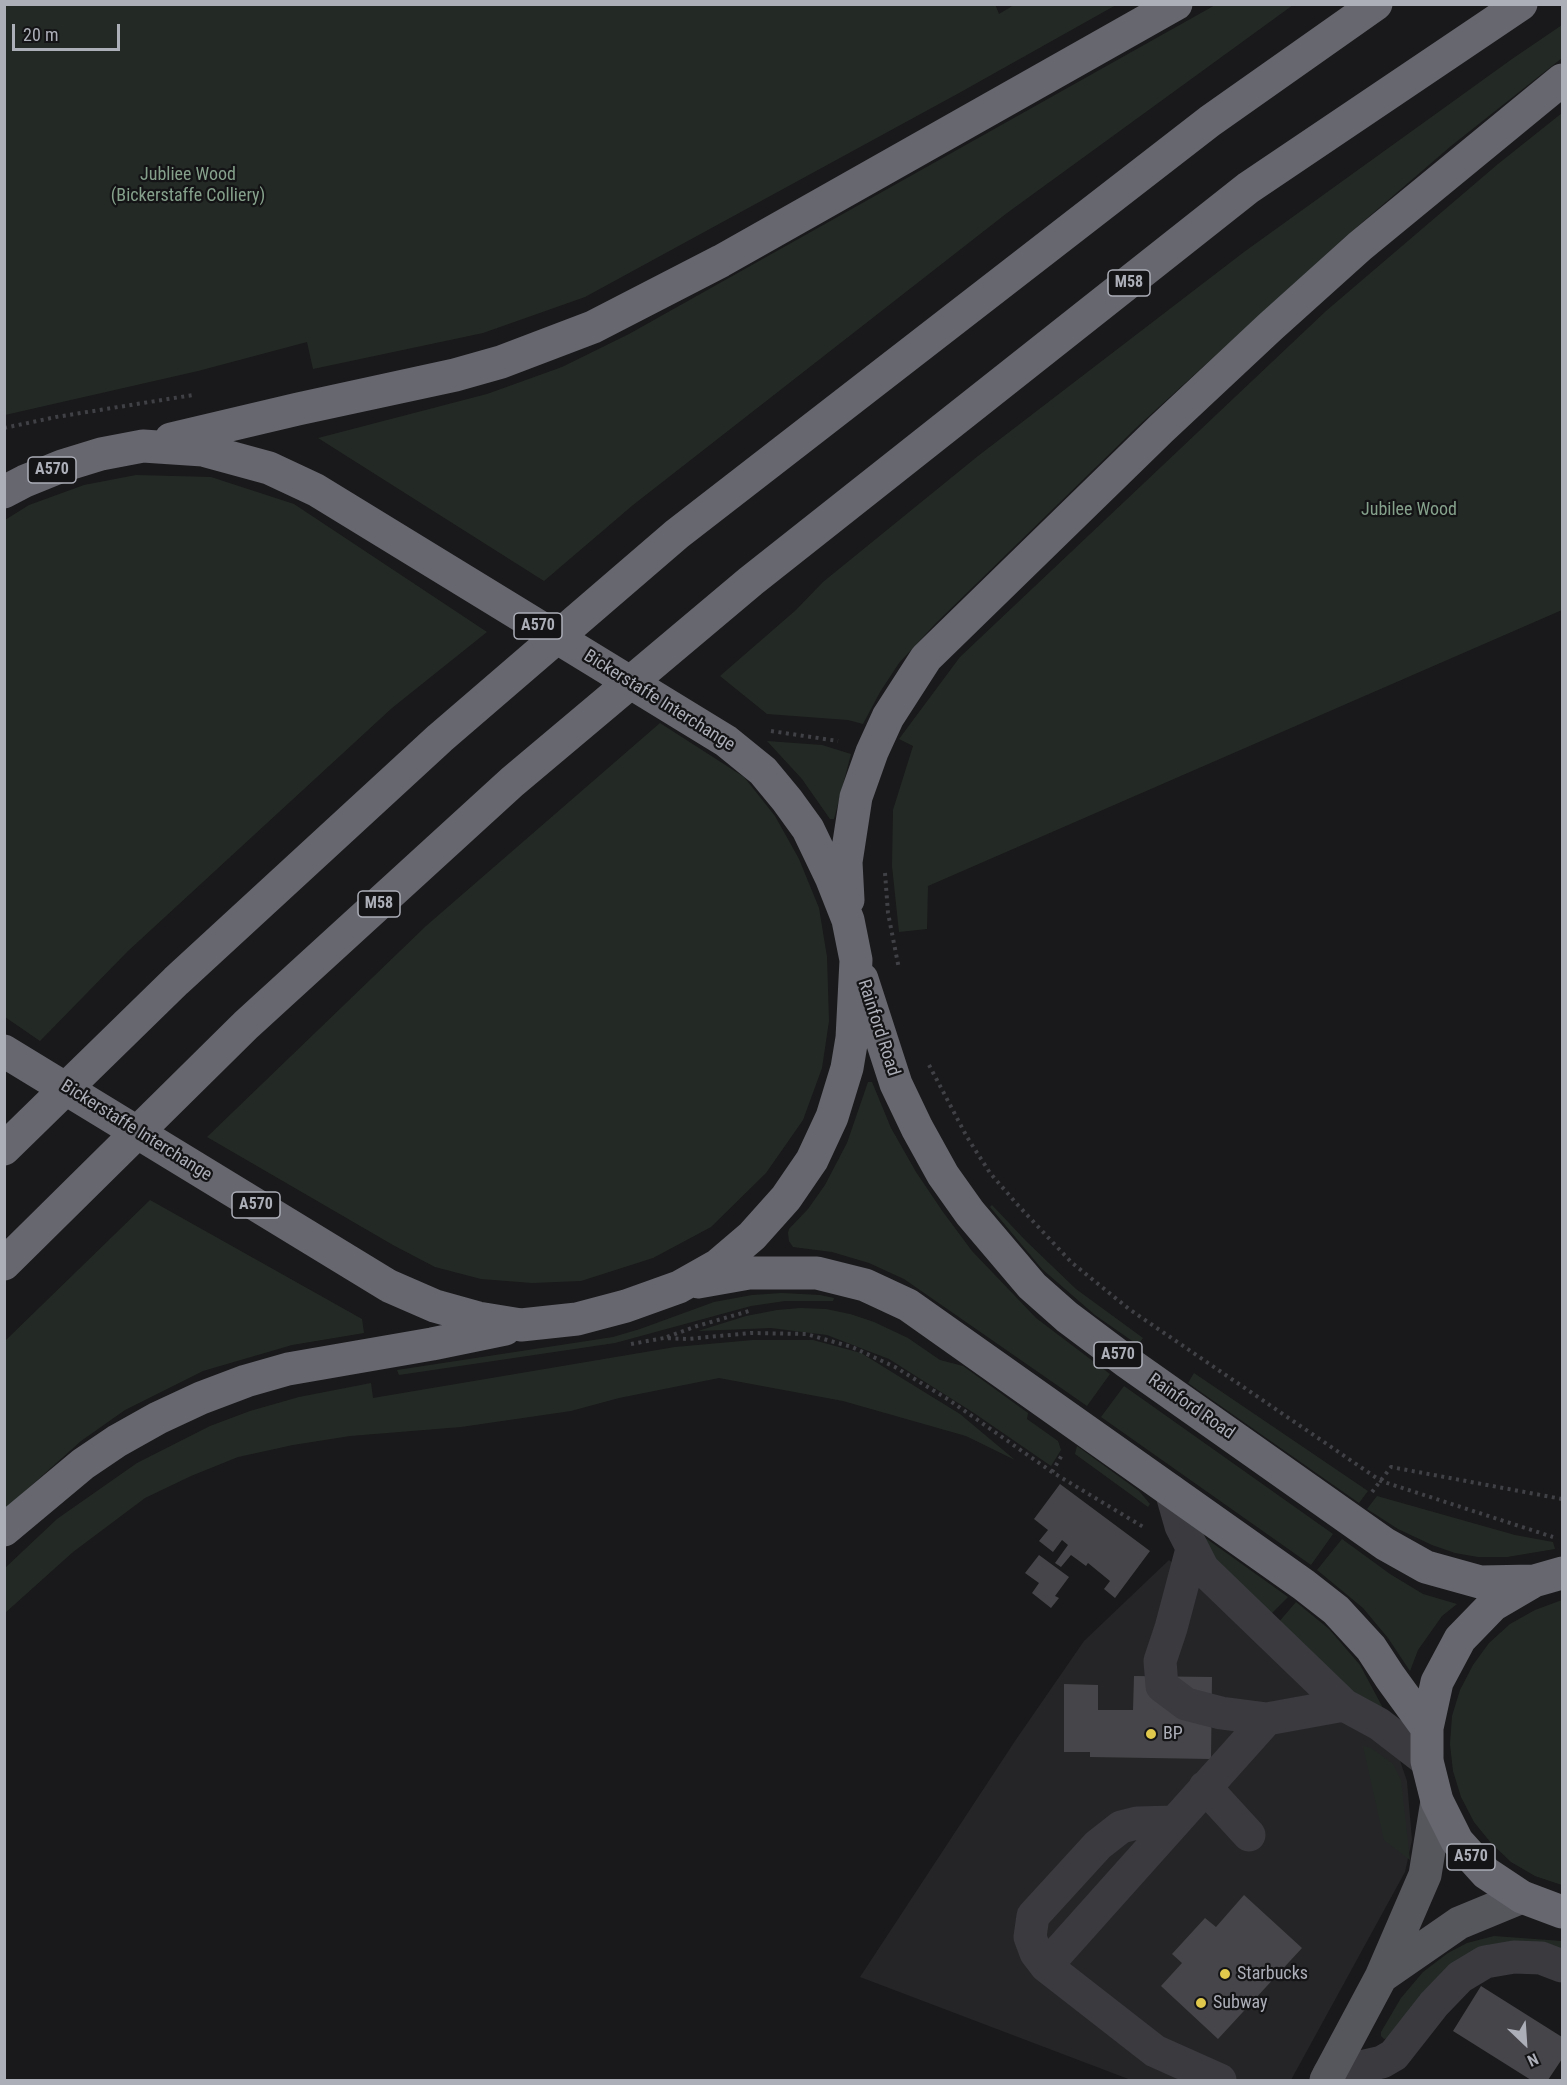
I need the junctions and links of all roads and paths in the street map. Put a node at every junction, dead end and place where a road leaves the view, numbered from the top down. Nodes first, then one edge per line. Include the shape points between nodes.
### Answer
1 (1176, 4) edge
2 (1376, 4) edge
3 (1521, 4) edge
4 (1563, 80) edge
5 (198, 394) dead end
6 (4, 428) edge
7 (144, 446) junction
8 (101, 454) junction
9 (4, 470) edge
10 (4, 492) edge
11 (884, 866) dead end
12 (848, 920) junction
13 (856, 960) junction
14 (901, 978) dead end
15 (4, 1051) edge
16 (928, 1062) dead end
17 (4, 1149) edge
18 (13, 1256) edge
19 (679, 1287) junction
20 (751, 1311) dead end
21 (521, 1325) junction
22 (664, 1338) junction
23 (629, 1344) dead end
24 (1171, 1491) junction
25 (4, 1530) edge
26 (1187, 1537) junction
27 (1563, 1540) edge
28 (1548, 1577) edge
29 (1344, 1705) junction
30 (1267, 1719) junction
31 (1427, 1728) junction
32 (1427, 1761) junction
33 (1205, 1787) junction
34 (1437, 1802) junction
35 (1175, 1822) junction
36 (1249, 1835) dead end
37 (1522, 1897) junction
38 (1563, 1912) edge
39 (1046, 1966) junction
40 (1563, 1966) edge
41 (1381, 1977) junction
42 (1327, 2077) edge
43 (1220, 2080) edge

1 - 7 highway via 721,261 593,327 455,375
2 - 17 highway via 1210,121 677,534 440,738 176,981
3 - 18 highway, M58 via 1248,188 751,581 512,782 246,1025
4 - 12 highway via 1368,239 1286,312 926,658 888,717 856,797 846,862
5 - 6 path
7 - 8 highway, Bickerstaffe Interchange / A570
7 - 12 highway, Bickerstaffe Interchange / A570 via 203,450 269,468 316,490 726,741 763,771 808,829
8 - 9 highway, A570
8 - 10 highway, Bickerstaffe Interchange / A570 via 34,477
11 - 14 path via 888,913
12 - 13 highway, Bickerstaffe Interchange / A570
13 - 19 highway, Bickerstaffe Interchange / A570 via 847,1068 832,1117 812,1160 786,1198 752,1236 718,1264
13 - 28 highway, Rainford Road / A570 via 896,1084 917,1128 970,1213 1032,1286 1127,1362 1385,1544 1426,1567 1480,1582
15 - 21 highway, Bickerstaffe Interchange / A570 via 388,1286 446,1309
16 - 27 path via 966,1137 990,1173 1071,1262 1129,1309 1381,1481
19 - 21 highway, Bickerstaffe Interchange / A570 via 577,1319
19 - 24 highway, A570 via 748,1273 785,1272 817,1274 866,1285 908,1305
20 - 22 path
21 - 25 highway via 288,1369 201,1398 117,1441
22 - 23 path
22 - 26 path via 806,1334 852,1347 950,1400 1052,1472 1147,1529
24 - 26 street
24 - 31 highway, A570 via 1336,1610 1371,1648
26 - 29 street via 1203,1569
26 - 30 street via 1171,1628 1160,1661 1162,1686 1186,1704
28 - 31 highway, A570 via 1493,1605 1460,1640 1437,1682
29 - 30 street
29 - 32 street via 1379,1724
30 - 33 street
31 - 32 highway, A570
32 - 34 highway, A570
33 - 35 street
33 - 36 street
34 - 37 highway, A570 via 1457,1840 1486,1873
34 - 41 main road via 1425,1875
35 - 39 street
35 - 39 street via 1121,1827 1098,1845 1033,1916 1030,1937
37 - 38 highway, A570
37 - 41 main road via 1458,1923
39 - 43 street via 1155,2051
40 - 42 street via 1541,1958 1485,1962 1460,1977 1394,2055
41 - 42 main road

